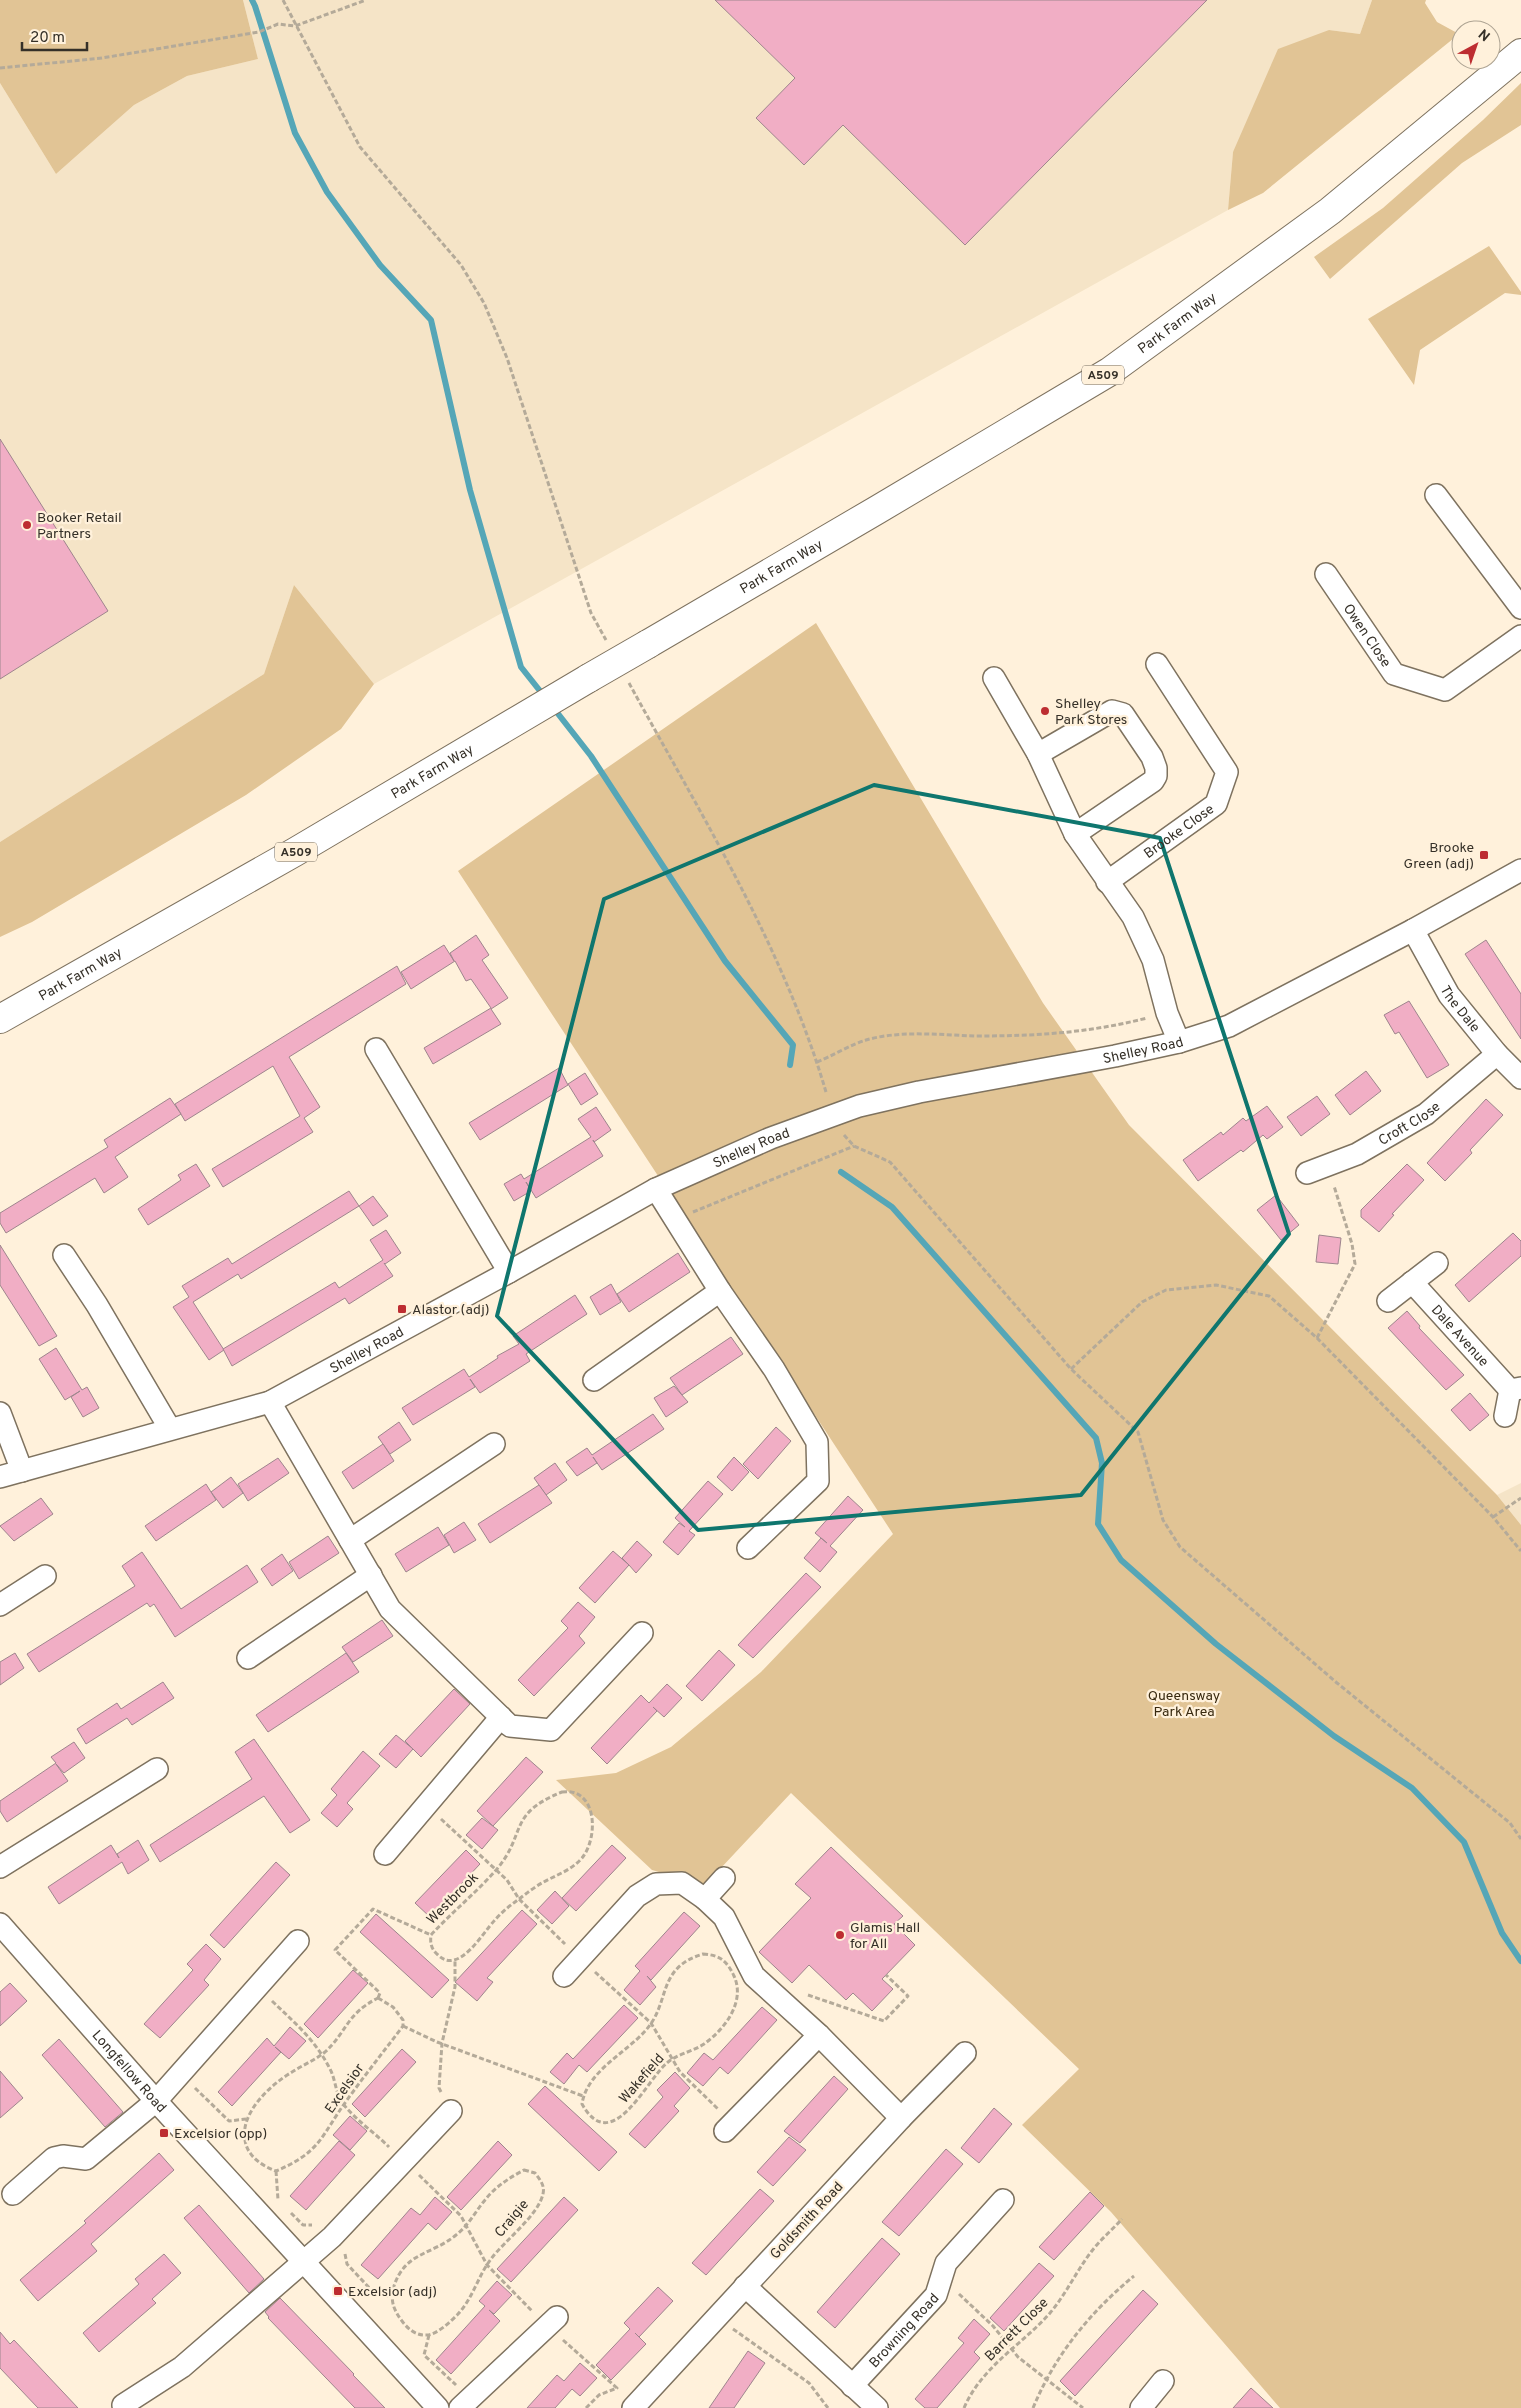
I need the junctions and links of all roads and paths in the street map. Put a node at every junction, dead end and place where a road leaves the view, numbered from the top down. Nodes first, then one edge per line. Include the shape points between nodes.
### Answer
1 (283, 0) edge
2 (366, 0) edge
3 (296, 26) junction
4 (1521, 53) edge
5 (0, 68) edge
6 (1436, 495) dead end
7 (1326, 574) dead end
8 (1521, 608) edge
9 (1521, 636) edge
10 (609, 645) dead end
11 (1158, 664) dead end
12 (626, 678) dead end
13 (994, 678) dead end
14 (1038, 754) junction
15 (1075, 834) junction
16 (1521, 870) edge
17 (1107, 882) junction
18 (1413, 930) junction
19 (1167, 1013) junction
20 (0, 1019) edge
21 (1179, 1042) junction
22 (376, 1049) dead end
23 (1497, 1054) junction
24 (817, 1062) junction
25 (1521, 1078) edge
26 (826, 1092) dead end
27 (838, 1128) dead end
28 (854, 1146) junction
29 (1327, 1166) junction
30 (1307, 1173) dead end
31 (656, 1189) junction
32 (674, 1220) junction
33 (64, 1255) dead end
34 (1437, 1263) dead end
35 (509, 1272) junction
36 (1412, 1282) junction
37 (720, 1291) junction
38 (1388, 1301) dead end
39 (1317, 1338) junction
40 (1071, 1369) junction
41 (594, 1380) dead end
42 (1515, 1389) edge
43 (270, 1402) junction
44 (0, 1413) edge
45 (1505, 1416) dead end
46 (170, 1429) junction
47 (494, 1444) dead end
48 (22, 1471) junction
49 (0, 1477) edge
50 (1521, 1498) edge
51 (1492, 1517) junction
52 (350, 1540) junction
53 (748, 1548) dead end
54 (1521, 1551) edge
55 (371, 1575) junction
56 (45, 1576) dead end
57 (0, 1605) edge
58 (642, 1633) dead end
59 (248, 1658) dead end
60 (500, 1717) junction
61 (156, 1768) dead end
62 (1521, 1839) edge
63 (384, 1854) dead end
64 (0, 1867) edge
65 (724, 1878) dead end
66 (705, 1899) junction
67 (0, 1924) edge
68 (431, 1935) junction
69 (298, 1941) dead end
70 (454, 1960) junction
71 (886, 1975) dead end
72 (564, 1976) dead end
73 (257, 1987) junction
74 (801, 1993) dead end
75 (378, 1998) junction
76 (403, 2026) junction
77 (819, 2035) junction
78 (442, 2043) junction
79 (965, 2053) dead end
80 (322, 2054) junction
81 (180, 2074) junction
82 (584, 2096) junction
83 (156, 2101) junction
84 (344, 2105) junction
85 (451, 2112) joint
86 (901, 2118) junction
87 (246, 2119) junction
88 (724, 2131) dead end
89 (405, 2161) junction
90 (276, 2171) junction
91 (13, 2194) dead end
92 (1002, 2200) dead end
93 (283, 2205) dead end
94 (290, 2212) dead end
95 (1122, 2219) dead end
96 (466, 2226) junction
97 (332, 2237) junction
98 (304, 2260) junction
99 (487, 2265) junction
100 (1134, 2276) dead end
101 (941, 2278) junction
102 (745, 2286) junction
103 (390, 2297) junction
104 (716, 2317) junction
105 (552, 2321) junction
106 (429, 2335) junction
107 (1010, 2348) junction
108 (1045, 2378) junction
109 (1163, 2381) dead end
110 (852, 2386) junction
111 (465, 2403) edge
112 (123, 2406) dead end
113 (438, 2408) edge
114 (586, 2408) edge
115 (633, 2408) edge
116 (828, 2408) edge
117 (877, 2408) edge
118 (964, 2408) edge
119 (1033, 2408) edge
120 (1083, 2408) edge
121 (1141, 2408) edge

1 - 3 path
2 - 3 path
3 - 5 path via 278,24 259,32 102,58
3 - 10 path via 360,147 461,265 484,303 507,358 591,613
4 - 20 highway, Park Farm Way / A509, bridge via 1330,210 1109,372 295,852
6 - 8 street
7 - 9 street, Owen Close via 1394,674 1445,690
11 - 17 street, Brooke Close via 1227,772 1216,804
12 - 24 path via 776,955
13 - 14 street
14 - 15 street
14 - 15 street via 1112,711 1122,714 1152,757 1156,776 1152,781
15 - 17 street
16 - 18 street, Shelley Road
17 - 19 street via 1133,917 1149,951
18 - 21 street, Shelley Road via 1229,1026
18 - 23 street, The Dale via 1449,995
19 - 21 street
19 - 24 path via 1072,1033 896,1035 864,1040
21 - 31 street, Shelley Road via 860,1106 771,1138
22 - 35 street
23 - 25 street, The Dale
23 - 29 street, Croft Close via 1426,1114 1357,1154
24 - 26 path
27 - 28 path
28 - 32 path
28 - 40 path via 890,1162
29 - 30 street, Croft Close
29 - 39 path via 1352,1244 1355,1264
31 - 32 street
31 - 35 street, Shelley Road
32 - 37 street
33 - 46 street
34 - 36 street
35 - 43 street, Shelley Road
36 - 38 street
36 - 42 street, Dale Avenue
37 - 41 street
37 - 53 street via 774,1369 817,1442 818,1480
39 - 40 path via 1269,1296 1216,1285 1166,1290 1142,1302
39 - 51 path
40 - 62 path via 1138,1432 1163,1520 1180,1547 1337,1683 1510,1823
42 - 45 street, Dale Avenue
43 - 46 street, Shelley Road
43 - 52 street
44 - 48 street
46 - 48 street, Shelley Road
47 - 52 street
48 - 49 street, Shelley Road
50 - 51 path
51 - 54 path
52 - 55 street
55 - 59 street
55 - 60 street via 390,1609
56 - 57 street
58 - 60 street via 551,1730 510,1726
60 - 63 street
61 - 64 street
65 - 66 street
66 - 72 street via 682,1884 656,1884 637,1896
66 - 77 street via 724,1917 754,1976
67 - 83 street, Longfellow Road
68 - 70 path, Westbrook via 430,1944 439,1957
68 - 70 path, Westbrook via 499,1866 526,1813 536,1804 568,1792 575,1792 585,1799 592,1810 592,1830 589,1847 582,1858 509,1907 494,1920 468,1954
68 - 75 path via 373,1909 335,1950 380,1993
69 - 73 street
70 - 78 path via 455,1987
71 - 74 path via 908,1996 884,2021
73 - 80 path via 310,2036
73 - 81 street
75 - 76 path via 393,2007 404,2020
75 - 80 path via 351,2016
76 - 78 path
76 - 84 path, Excelsior
77 - 86 street
77 - 88 street
78 - 82 path
78 - 85 path via 440,2088
79 - 86 street, Goldsmith Road
80 - 84 path
80 - 87 path via 270,2089
81 - 83 street
81 - 87 path via 229,2120
82 - 82 path, Wakefield via 582,2104 593,2117 604,2122 619,2118 633,2106 672,2058 704,2044 733,2012 738,1983 729,1966 714,1955 703,1954 678,1966 669,1977 654,2020 591,2081
83 - 91 street via 86,2160 63,2156 54,2158
83 - 98 street, Longfellow Road
84 - 89 path
84 - 90 path, Excelsior via 315,2148
85 - 89 street
86 - 102 street, Goldsmith Road
87 - 90 path via 245,2144 264,2166
89 - 96 path via 461,2216
89 - 97 street
90 - 93 path via 276,2199
92 - 101 street, Browning Road via 946,2263
94 - 97 path via 303,2225 321,2226
95 - 107 path, Barrett Close via 1091,2252 1050,2313
96 - 99 path
96 - 99 path, Craigie via 493,2191 514,2175 524,2170 535,2173 543,2185 543,2195 534,2209
96 - 103 path, Craigie via 456,2236 414,2257 404,2266
97 - 98 street
97 - 103 path via 345,2252 347,2264 370,2288 376,2294
98 - 112 street via 182,2367
98 - 113 street, Longfellow Road
99 - 105 path
99 - 106 path, Craigie via 462,2309 445,2326
100 - 108 path via 1085,2322
101 - 107 path via 993,2326
101 - 110 street, Browning Road via 936,2295
102 - 104 street, Goldsmith Road
102 - 110 street
103 - 106 path via 395,2312 404,2323 417,2334
104 - 115 street, Goldsmith Road
104 - 116 path via 809,2383
105 - 111 street
105 - 114 path via 617,2388 599,2395
106 - 111 path via 424,2355
107 - 108 path
107 - 118 path, Barrett Close via 982,2379
108 - 119 path
108 - 120 path
109 - 121 street
110 - 117 street

